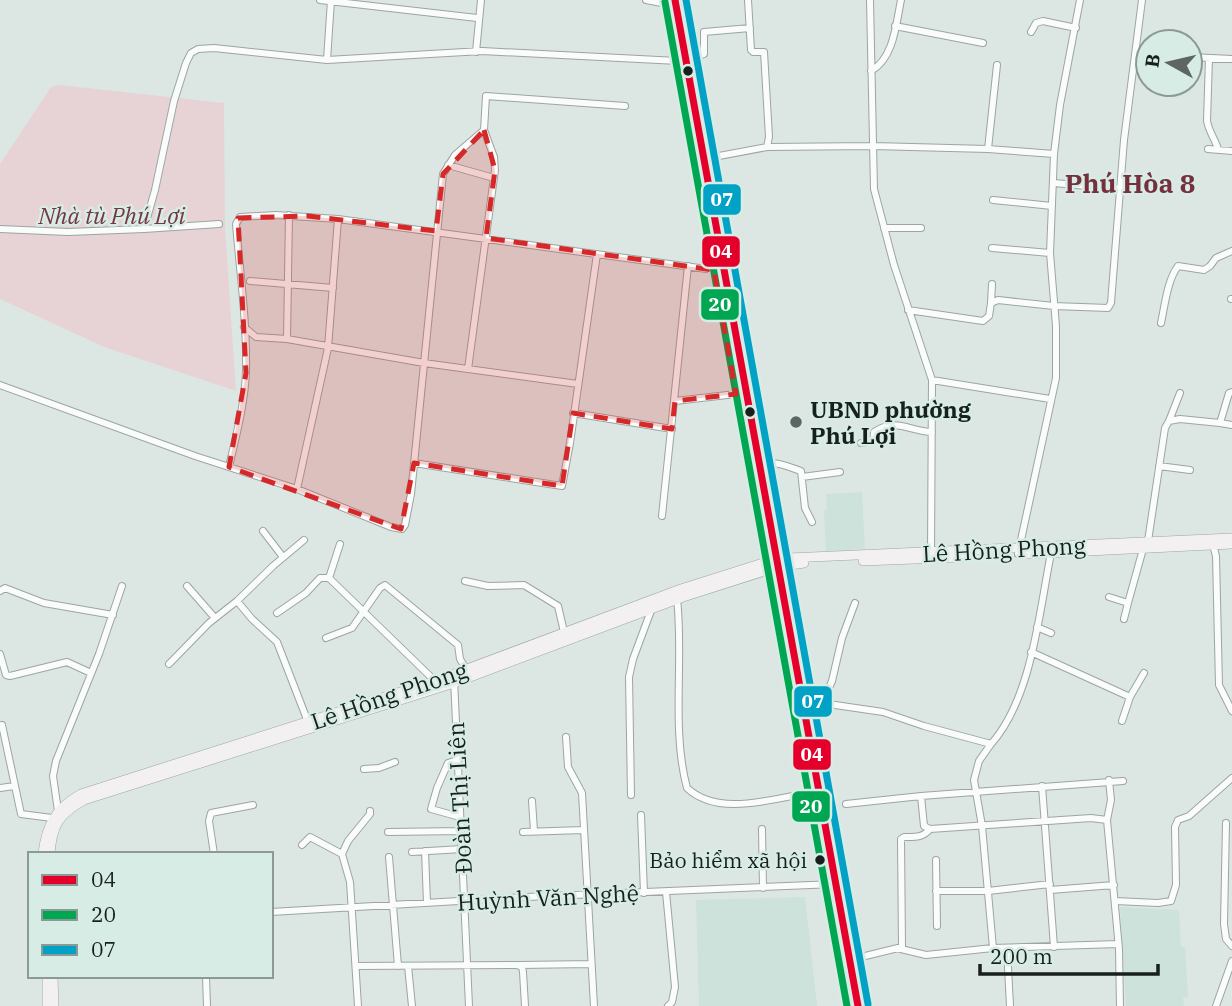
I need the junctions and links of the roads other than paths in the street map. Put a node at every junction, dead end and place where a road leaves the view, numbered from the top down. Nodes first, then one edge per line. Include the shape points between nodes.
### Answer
1 (320, 0) edge
2 (481, 0) edge
3 (646, 0) edge
4 (748, 0) edge
5 (870, 0) edge
6 (901, 0) edge
7 (1079, 0) edge
8 (1142, 0) edge
9 (331, 1) edge
10 (671, 2) edge
11 (477, 18) junction
12 (895, 26) junction
13 (750, 28) junction
14 (1076, 28) junction
15 (1139, 28) edge
16 (1031, 32) dead end
17 (983, 43) dead end
18 (475, 52) junction
19 (1204, 58) edge
20 (1209, 58) junction
21 (1232, 59) edge
22 (327, 60) junction
23 (682, 60) junction
24 (1134, 63) edge
25 (997, 65) dead end
26 (871, 72) junction
27 (625, 106) dead end
28 (484, 130) junction
29 (873, 146) junction
30 (767, 147) junction
31 (988, 149) junction
32 (1208, 149) dead end
33 (1218, 149) junction
34 (1232, 151) edge
35 (1054, 154) junction
36 (699, 159) junction
37 (448, 165) junction
38 (494, 178) junction
39 (1054, 183) junction
40 (1119, 189) junction
41 (993, 200) dead end
42 (1052, 206) junction
43 (289, 215) junction
44 (338, 219) junction
45 (219, 224) dead end
46 (884, 228) junction
47 (921, 228) dead end
48 (1, 229) edge
49 (144, 229) junction
50 (436, 231) junction
51 (486, 238) junction
52 (992, 248) dead end
53 (1232, 251) edge
54 (1050, 253) junction
55 (597, 254) junction
56 (688, 266) junction
57 (718, 269) junction
58 (250, 281) dead end
59 (992, 284) dead end
60 (288, 285) junction
61 (333, 288) junction
62 (991, 303) junction
63 (1055, 306) junction
64 (908, 310) junction
65 (1161, 323) dead end
66 (244, 327) junction
67 (287, 339) junction
68 (328, 348) junction
69 (733, 349) junction
70 (424, 363) junction
71 (468, 369) junction
72 (932, 380) junction
73 (578, 383) junction
74 (0, 385) edge
75 (1232, 392) edge
76 (1180, 393) dead end
77 (736, 394) junction
78 (1050, 399) junction
79 (675, 401) junction
80 (573, 412) junction
81 (1169, 421) junction
82 (1220, 423) junction
83 (1232, 425) edge
84 (747, 428) junction
85 (672, 429) junction
86 (932, 432) junction
87 (861, 443) dead end
88 (414, 463) junction
89 (758, 463) junction
90 (1160, 466) junction
91 (229, 467) junction
92 (1190, 470) dead end
93 (840, 472) dead end
94 (802, 477) junction
95 (297, 489) junction
96 (662, 516) dead end
97 (812, 522) dead end
98 (263, 531) dead end
99 (1232, 538) edge
100 (304, 540) dead end
101 (340, 544) dead end
102 (1232, 544) edge
103 (1145, 545) junction
104 (1213, 545) junction
105 (1019, 551) junction
106 (1051, 553) junction
107 (930, 556) junction
108 (283, 557) junction
109 (777, 563) junction
110 (766, 566) junction
111 (329, 578) junction
112 (465, 581) dead end
113 (122, 586) dead end
114 (187, 586) dead end
115 (0, 591) edge
116 (1109, 597) dead end
117 (677, 599) junction
118 (237, 601) junction
119 (855, 603) dead end
120 (1128, 603) junction
121 (652, 608) junction
122 (365, 612) junction
123 (277, 613) dead end
124 (113, 615) junction
125 (215, 618) junction
126 (1124, 619) dead end
127 (1037, 627) junction
128 (564, 632) junction
129 (1051, 633) dead end
130 (326, 638) dead end
131 (1031, 652) junction
132 (0, 654) edge
133 (169, 664) dead end
134 (466, 669) junction
135 (91, 673) junction
136 (1144, 673) dead end
137 (454, 679) junction
138 (435, 681) junction
139 (1130, 698) junction
140 (801, 700) junction
141 (823, 701) junction
142 (1232, 711) edge
143 (1122, 721) dead end
144 (308, 722) junction
145 (2, 724) dead end
146 (566, 737) dead end
147 (991, 744) junction
148 (457, 760) junction
149 (396, 762) dead end
150 (364, 769) dead end
151 (1232, 778) edge
152 (1109, 780) junction
153 (1123, 781) dead end
154 (14, 786) junction
155 (1042, 786) junction
156 (0, 788) edge
157 (976, 792) junction
158 (809, 793) junction
159 (631, 795) dead end
160 (921, 796) junction
161 (532, 801) dead end
162 (846, 804) dead end
163 (253, 805) dead end
164 (370, 811) dead end
165 (55, 815) junction
166 (641, 815) dead end
167 (460, 817) junction
168 (1107, 820) junction
169 (1045, 822) junction
170 (1226, 823) dead end
171 (982, 826) junction
172 (762, 829) dead end
173 (930, 829) junction
174 (583, 830) junction
175 (461, 831) junction
176 (534, 831) junction
177 (388, 832) dead end
178 (523, 832) dead end
179 (302, 845) dead end
180 (462, 849) junction
181 (425, 851) junction
182 (43, 852) edge
183 (50, 852) edge
184 (214, 852) edge
185 (412, 852) dead end
186 (341, 855) junction
187 (389, 857) dead end
188 (936, 860) dead end
189 (830, 885) junction
190 (1114, 885) junction
191 (1050, 887) junction
192 (763, 888) junction
193 (936, 891) junction
194 (988, 891) junction
195 (644, 892) junction
196 (666, 892) junction
197 (587, 895) junction
198 (465, 901) junction
199 (1115, 901) junction
200 (427, 903) junction
201 (392, 905) junction
202 (353, 908) junction
203 (273, 912) edge
204 (937, 926) dead end
205 (1118, 944) junction
206 (1232, 946) edge
207 (1054, 947) junction
208 (993, 948) junction
209 (1007, 948) junction
210 (901, 949) junction
211 (849, 960) junction
212 (1232, 961) edge
213 (591, 964) junction
214 (408, 965) junction
215 (467, 965) junction
216 (517, 965) junction
217 (357, 966) junction
218 (398, 966) junction
219 (47, 978) edge
220 (53, 978) edge
221 (206, 978) edge
222 (47, 1006) edge
223 (54, 1006) edge
224 (207, 1006) edge
225 (358, 1006) edge
226 (412, 1006) edge
227 (469, 1006) edge
228 (524, 1006) edge
229 (594, 1006) edge
230 (668, 1006) edge
231 (848, 1006) edge
232 (858, 1006) edge
233 (1010, 1006) edge
234 (1119, 1006) edge
235 (1216, 1006) edge

1 - 9 street
2 - 11 street
3 - 10 street
4 - 13 street
5 - 26 street
6 - 12 street
7 - 14 street
8 - 15 street
9 - 11 street
9 - 22 street
10 - 23 street
11 - 18 street
12 - 17 street
12 - 26 street via 882,65
13 - 23 street via 704,32 704,54
13 - 30 street via 751,51 764,52
14 - 16 street via 1043,21
14 - 35 street
18 - 22 street
18 - 23 street
19 - 20 street
20 - 21 street
20 - 33 street via 1207,121
22 - 49 street via 214,48 191,53 174,101
23 - 36 street
24 - 40 street
25 - 31 street
26 - 29 street
27 - 28 street via 486,96
28 - 37 street
28 - 38 street via 494,157
29 - 30 street
29 - 31 street
29 - 46 street via 874,190
30 - 36 street
31 - 35 street
32 - 33 street
33 - 34 street
35 - 39 street
36 - 57 street
37 - 38 street
37 - 50 street
38 - 51 street
39 - 40 street
39 - 42 street
40 - 63 street via 1111,303 1108,308
41 - 42 street
42 - 54 street
43 - 44 street
43 - 60 street
43 - 66 street via 244,216 236,221
44 - 50 street
44 - 61 street
45 - 49 street
46 - 47 street
46 - 64 street
48 - 49 street
50 - 51 street
50 - 70 street
51 - 55 street
51 - 71 street
52 - 54 street
53 - 65 street via 1204,270 1178,266
54 - 63 street
55 - 56 street
55 - 73 street
56 - 57 street
56 - 79 street
57 - 69 street
58 - 60 street
59 - 62 street
60 - 61 street
60 - 67 street
61 - 68 street
62 - 63 street
62 - 64 street via 983,321
63 - 78 street via 1056,378
64 - 72 street
66 - 67 street via 256,337
66 - 91 street via 246,373
67 - 68 street
68 - 70 street
68 - 95 street
69 - 77 street
69 - 84 street
70 - 71 street
70 - 88 street
71 - 73 street
72 - 78 street
72 - 86 street
73 - 80 street
74 - 91 street
75 - 82 street via 1224,402
76 - 81 street
77 - 79 street
77 - 84 street
78 - 105 street
79 - 85 street
80 - 85 street
80 - 88 street via 562,486
81 - 82 street
81 - 90 street
82 - 83 street
84 - 89 street
84 - 110 street
85 - 96 street
86 - 87 street via 887,426 874,432 873,441
86 - 107 street
88 - 95 street via 401,529
89 - 94 street via 775,461 799,469
89 - 109 street
90 - 92 street
90 - 103 street
91 - 95 street
93 - 94 street
94 - 97 street via 805,508
98 - 108 street
99 - 103 street, Lê Hồng Phong
100 - 108 street
101 - 111 street
102 - 104 street, Lê Hồng Phong
103 - 104 street, Lê Hồng Phong
103 - 105 street, Lê Hồng Phong
103 - 106 street, Lê Hồng Phong
103 - 120 street
104 - 142 street via 1219,685
105 - 106 street, Lê Hồng Phong
105 - 107 street, Lê Hồng Phong
106 - 127 street
107 - 109 street, Lê Hồng Phong
108 - 118 street
109 - 110 street, Lê Hồng Phong
109 - 140 street
110 - 117 street, Lê Hồng Phong
110 - 128 street, Lê Hồng Phong via 681,589
110 - 158 street
111 - 122 street
111 - 123 street via 320,578
112 - 128 street via 524,585 558,606
113 - 124 street
114 - 125 street
115 - 124 street via 5,588 44,603
116 - 120 street
117 - 121 street, Lê Hồng Phong
117 - 158 street via 687,788 695,796 721,804
118 - 125 street
118 - 144 street via 277,642
119 - 141 street
120 - 126 street
121 - 137 street, Lê Hồng Phong
121 - 159 street via 629,677
122 - 130 street via 352,628
122 - 134 street via 385,585 458,645
122 - 138 street
124 - 135 street
125 - 133 street
127 - 129 street
127 - 131 street
128 - 134 street, Lê Hồng Phong
131 - 139 street
131 - 147 street via 1021,690
132 - 135 street via 10,676 67,662
134 - 137 street, Lê Hồng Phong
135 - 165 street via 56,761
136 - 139 street
137 - 138 street, Lê Hồng Phong
137 - 148 street, Đoàn Thị Liên
137 - 183 street, Lê Hồng Phong via 84,800 57,821
138 - 144 street, Lê Hồng Phong
139 - 143 street
140 - 141 street
140 - 189 street
141 - 147 street via 883,712
144 - 165 street, Lê Hồng Phong via 81,794
145 - 154 street
146 - 174 street via 568,767 582,793
147 - 157 street via 979,761
148 - 167 street, Đoàn Thị Liên
148 - 167 street via 448,763 431,809
149 - 150 street
151 - 199 street via 1189,816 1178,820 1176,885 1171,901
152 - 153 street
152 - 155 street
152 - 168 street
154 - 156 street
154 - 165 street via 21,814
155 - 157 street
155 - 169 street
157 - 160 street
157 - 171 street
158 - 189 street
160 - 162 street
160 - 173 street via 924,826
161 - 176 street
163 - 184 street via 211,813
164 - 186 street
165 - 182 street
166 - 195 street
167 - 175 street, Đoàn Thị Liên
168 - 169 street
168 - 190 street
169 - 171 street
169 - 191 street
170 - 206 street via 1224,924
171 - 173 street
171 - 194 street
172 - 192 street
173 - 210 street via 901,839
174 - 176 street
174 - 197 street
175 - 177 street
175 - 180 street, Đoàn Thị Liên
176 - 178 street
179 - 186 street via 310,837
180 - 181 street
180 - 198 street, Đoàn Thị Liên
181 - 185 street
181 - 200 street
186 - 202 street via 351,882
187 - 201 street
188 - 193 street
189 - 192 street, Huỳnh Văn Nghệ
189 - 211 street
189 - 231 street
190 - 191 street
190 - 199 street
191 - 194 street
191 - 207 street
192 - 196 street, Huỳnh Văn Nghệ
193 - 194 street
193 - 204 street
194 - 208 street
195 - 196 street, Huỳnh Văn Nghệ
195 - 197 street, Huỳnh Văn Nghệ
196 - 230 street via 675,987
197 - 198 street, Huỳnh Văn Nghệ
197 - 213 street
198 - 200 street, Huỳnh Văn Nghệ
198 - 215 street, Đoàn Thị Liên
199 - 205 street
200 - 201 street, Huỳnh Văn Nghệ
201 - 202 street, Huỳnh Văn Nghệ
201 - 218 street
202 - 203 street, Huỳnh Văn Nghệ
202 - 217 street
205 - 207 street
205 - 234 street
207 - 209 street
208 - 209 street
208 - 210 street via 926,955
209 - 233 street
210 - 211 street
211 - 232 street
212 - 235 street
213 - 216 street
213 - 229 street
214 - 215 street
214 - 218 street
214 - 226 street
215 - 216 street
215 - 227 street, Đoàn Thị Liên
216 - 228 street via 523,972
217 - 218 street
217 - 225 street
219 - 222 street
220 - 223 street
221 - 224 street

